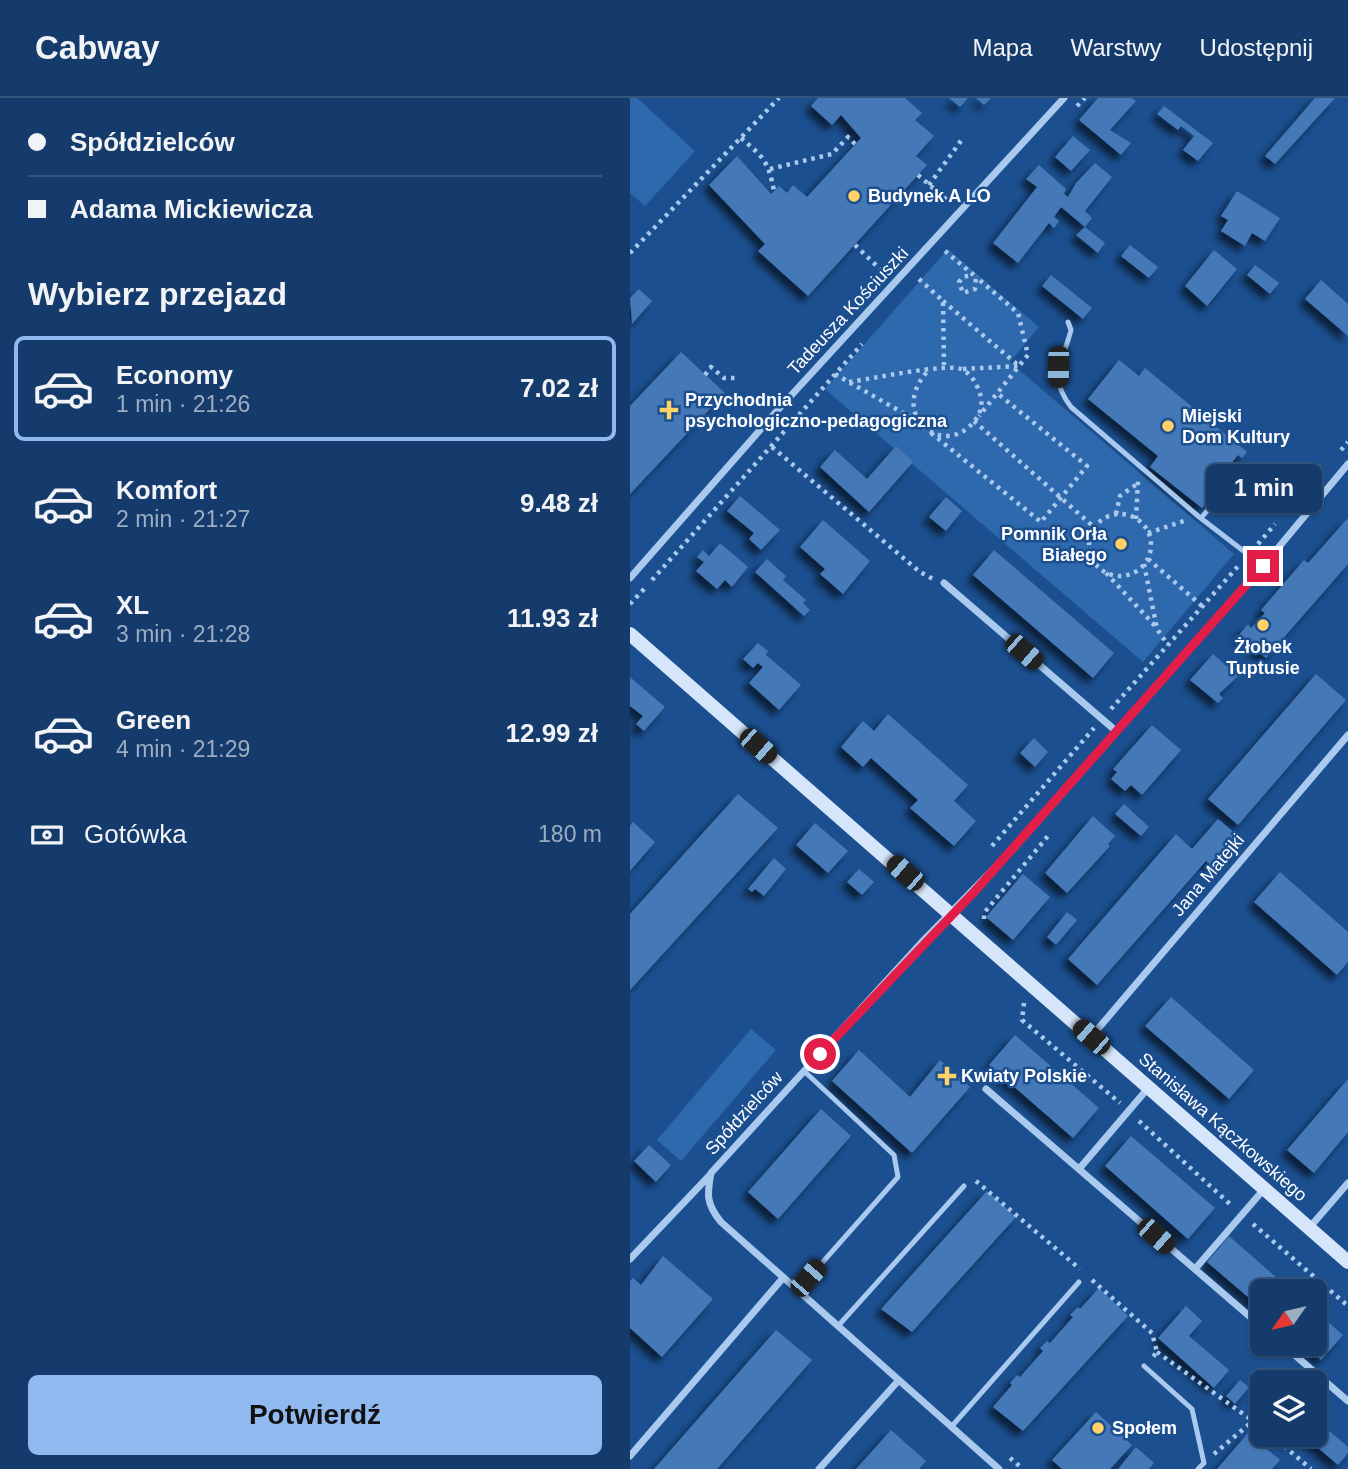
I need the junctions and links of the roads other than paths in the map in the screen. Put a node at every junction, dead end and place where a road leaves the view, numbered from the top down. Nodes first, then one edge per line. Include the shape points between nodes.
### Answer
1 (1064, 98) edge
2 (1068, 322) dead end
3 (1348, 464) edge
4 (1241, 471) dead end
5 (1199, 517) junction
6 (1263, 566) junction
7 (630, 578) edge
8 (945, 584) road end
9 (630, 635) edge
10 (1116, 731) junction
11 (1348, 735) edge
12 (952, 914) junction
13 (1091, 1037) junction
14 (804, 1071) junction
15 (1149, 1087) junction
16 (986, 1089) dead end
17 (1079, 1169) junction
18 (711, 1173) junction
19 (1348, 1183) edge
20 (964, 1185) road end
21 (1265, 1188) junction
22 (1310, 1227) junction
23 (630, 1259) edge
24 (1348, 1262) edge
25 (1195, 1269) junction
26 (783, 1278) junction
27 (1079, 1282) dead end
28 (798, 1290) junction
29 (1250, 1317) edge
30 (838, 1326) junction
31 (1296, 1356) edge
32 (1144, 1366) road end
33 (899, 1380) junction
34 (1348, 1401) edge
35 (953, 1426) junction
36 (630, 1456) edge
37 (819, 1469) edge
38 (999, 1469) edge
39 (1198, 1469) edge

1 - 7 street, Tadeusza Kościuszki
2 - 5 lane via 1071,330 1058,367 1061,393 1080,416
3 - 6 street, Spółdzielców
4 - 5 lane
5 - 6 lane
6 - 10 street, Spółdzielców
8 - 10 street
9 - 12 street, Stanisława Kączkowskiego
10 - 12 street, Spółdzielców
11 - 13 street, Jana Matejki
12 - 13 street, Stanisława Kączkowskiego
12 - 14 street, Spółdzielców
13 - 15 street, Stanisława Kączkowskiego
14 - 18 street, Spółdzielców
14 - 28 lane via 894,1155 898,1177
15 - 17 street
15 - 21 street, Stanisława Kączkowskiego
16 - 17 street
17 - 25 street
18 - 23 street
18 - 26 street, Spółdzielców via 706,1196 711,1210
19 - 22 street
20 - 30 lane
21 - 22 street, Stanisława Kączkowskiego
21 - 25 street
22 - 24 street, Stanisława Kączkowskiego
25 - 29 street
26 - 28 street, Spółdzielców
26 - 36 street
27 - 35 lane
28 - 30 street, Spółdzielców
30 - 33 street, Spółdzielców
31 - 34 street
32 - 39 lane via 1192,1409 1204,1463
33 - 35 street, Spółdzielców
33 - 37 street
35 - 38 street, Spółdzielców

